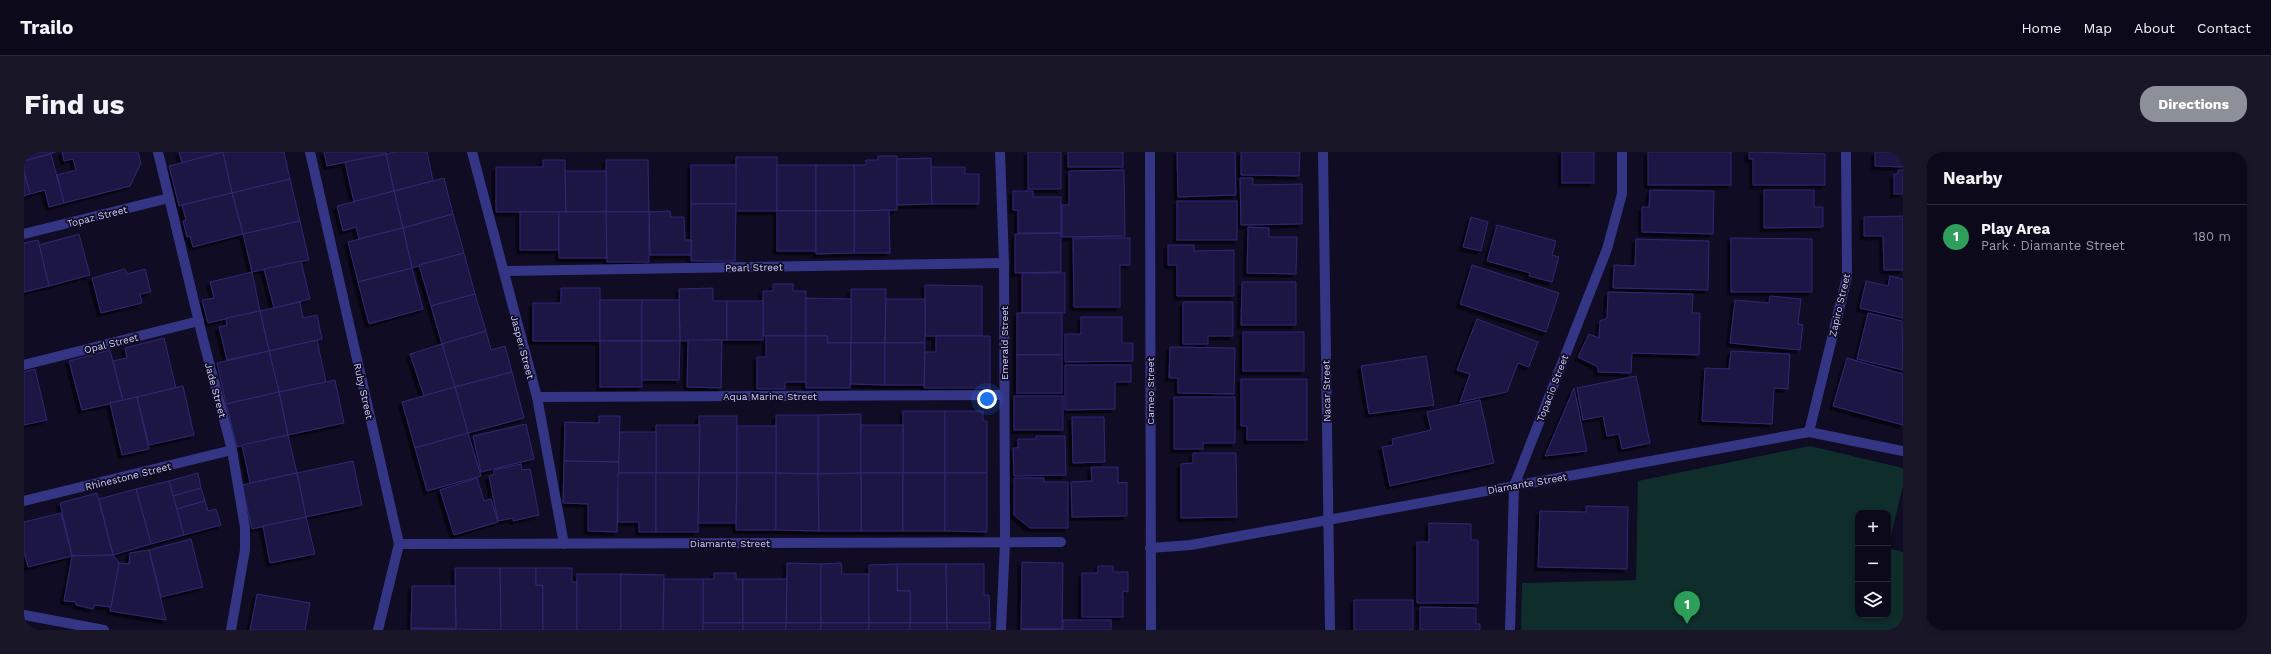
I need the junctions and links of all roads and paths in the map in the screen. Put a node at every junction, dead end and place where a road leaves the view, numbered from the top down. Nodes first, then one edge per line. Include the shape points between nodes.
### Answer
1 (158, 152) edge
2 (310, 152) edge
3 (472, 152) edge
4 (1000, 152) edge
5 (1150, 152) edge
6 (1323, 152) edge
7 (1622, 152) edge
8 (1846, 152) edge
9 (169, 198) junction
10 (24, 234) edge
11 (1004, 263) junction
12 (504, 271) junction
13 (199, 321) junction
14 (24, 365) edge
15 (1003, 395) junction
16 (537, 398) junction
17 (1808, 432) junction
18 (232, 450) junction
19 (1903, 451) edge
20 (1514, 486) junction
21 (24, 501) edge
22 (1328, 519) junction
23 (1005, 542) junction
24 (1061, 542) dead end
25 (399, 544) junction
26 (564, 544) junction
27 (1150, 548) junction
28 (24, 615) edge
29 (66, 627) edge
30 (104, 630) edge
31 (231, 630) edge
32 (378, 630) edge
33 (1001, 630) edge
34 (1151, 630) edge
35 (1330, 630) edge
36 (1510, 630) edge

1 - 9 street, Jade Street
2 - 25 street, Ruby Street
3 - 12 street, Jasper Street
4 - 11 street, Emerald Street
5 - 27 street, Cameo Street
6 - 22 street, Nacar Street
7 - 20 street, Topacio Street via 1622,194 1607,249
8 - 17 street, Zapiro Street via 1847,277
9 - 10 street, Topaz Street
9 - 13 street, Jade Street
11 - 12 street, Pearl Street
11 - 15 street, Emerald Street
12 - 16 street, Jasper Street
13 - 14 street, Opal Street
13 - 18 street, Jade Street
15 - 16 street, Aqua Marine Street
15 - 23 street, Emerald Street
16 - 26 street, Jasper Street
17 - 19 street, Diamante Street
17 - 20 street, Diamante Street
18 - 21 street, Rhinestone Street
18 - 31 street, Jade Street via 246,538
20 - 22 street, Diamante Street
20 - 36 street, Topacio Street
22 - 27 street, Diamante Street via 1191,545
22 - 35 street, Nacar Street
23 - 24 street, Diamante Street
23 - 26 street, Diamante Street
23 - 33 street, Emerald Street
25 - 26 street, Diamante Street
25 - 32 street, Ruby Street
27 - 34 street, Cameo Street
28 - 29 street
29 - 30 street

